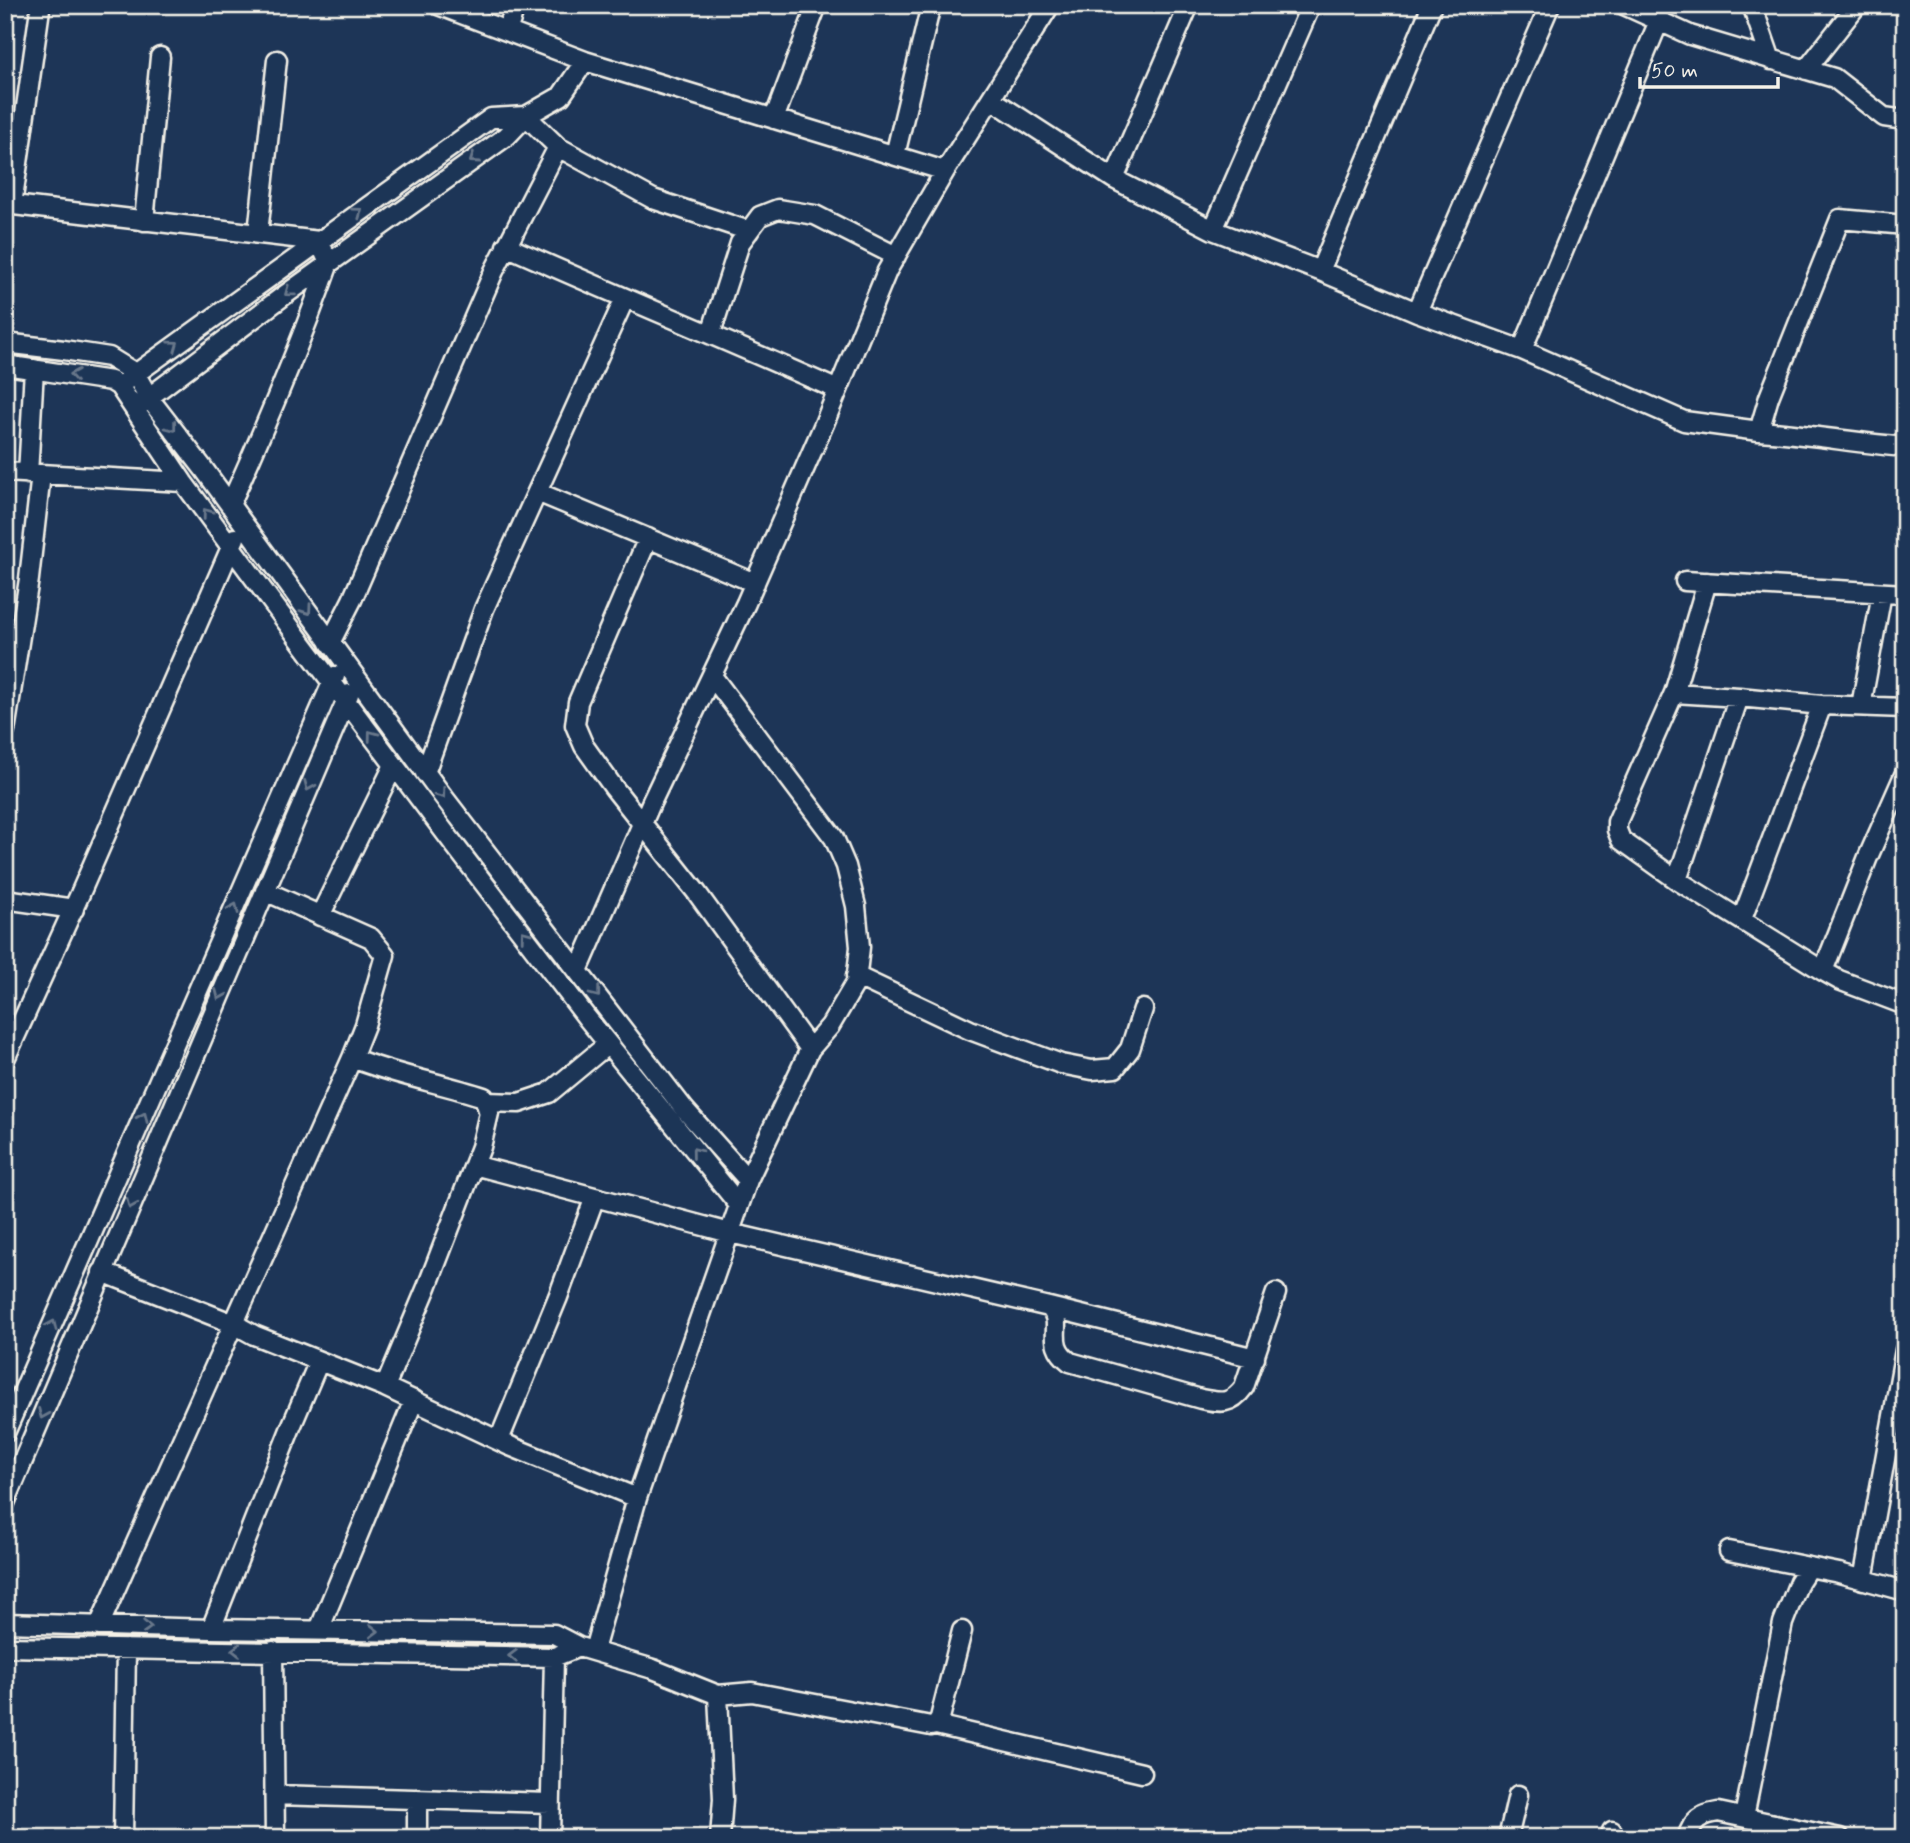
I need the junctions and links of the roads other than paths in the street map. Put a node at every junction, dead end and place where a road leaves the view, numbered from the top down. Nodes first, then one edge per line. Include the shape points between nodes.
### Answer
1 (438, 5) edge
2 (516, 5) edge
3 (817, 5) edge
4 (931, 5) edge
5 (1051, 5) edge
6 (1189, 5) edge
7 (1311, 5) edge
8 (1432, 5) edge
9 (1550, 5) edge
10 (1623, 5) edge
11 (1752, 5) edge
12 (1857, 5) edge
13 (40, 9) dead end
14 (1659, 21) junction
15 (507, 31) junction
16 (160, 57) dead end
17 (277, 60) dead end
18 (585, 61) junction
19 (1771, 61) junction
20 (1806, 70) junction
21 (991, 99) junction
22 (526, 116) junction
23 (775, 119) junction
24 (1905, 120) edge
25 (558, 147) junction
26 (895, 155) junction
27 (945, 170) junction
28 (1114, 180) junction
29 (9, 204) edge
30 (144, 220) junction
31 (1905, 225) edge
32 (1213, 230) junction
33 (749, 231) junction
34 (258, 233) junction
35 (318, 241) junction
36 (506, 246) junction
37 (896, 256) junction
38 (329, 263) junction
39 (1320, 271) junction
40 (625, 298) junction
41 (1417, 312) junction
42 (711, 334) junction
43 (5, 343) edge
44 (1522, 351) junction
45 (5, 365) edge
46 (34, 369) junction
47 (135, 373) junction
48 (119, 386) junction
49 (838, 390) junction
50 (149, 398) junction
51 (134, 408) junction
52 (1759, 431) junction
53 (1905, 447) edge
54 (5, 472) edge
55 (35, 474) junction
56 (183, 482) junction
57 (537, 492) junction
58 (230, 505) junction
59 (243, 522) junction
60 (648, 538) junction
61 (232, 546) junction
62 (1685, 581) dead end
63 (1707, 582) junction
64 (755, 583) junction
65 (1882, 593) junction
66 (1905, 594) edge
67 (330, 643) junction
68 (342, 660) junction
69 (712, 676) junction
70 (355, 678) junction
71 (332, 682) junction
72 (1674, 693) junction
73 (1739, 696) junction
74 (346, 701) junction
75 (1822, 705) junction
76 (1861, 706) junction
77 (1905, 708) edge
78 (5, 731) edge
79 (394, 765) junction
80 (425, 773) junction
81 (1905, 773) edge
82 (642, 823) junction
83 (1677, 880) junction
84 (265, 891) junction
85 (5, 899) edge
86 (74, 909) junction
87 (320, 916) junction
88 (1742, 919) junction
89 (578, 971) junction
90 (1823, 971) junction
91 (856, 976) junction
92 (1905, 1005) edge
93 (1143, 1009) dead end
94 (608, 1044) junction
95 (8, 1047) edge
96 (810, 1049) junction
97 (352, 1058) junction
98 (486, 1102) junction
99 (474, 1166) junction
100 (748, 1180) junction
101 (595, 1197) junction
102 (739, 1205) junction
103 (730, 1233) junction
104 (103, 1272) junction
105 (1276, 1293) dead end
106 (1049, 1307) junction
107 (234, 1324) junction
108 (1905, 1350) edge
109 (1255, 1357) junction
110 (319, 1361) junction
111 (385, 1387) junction
112 (414, 1400) junction
113 (1897, 1430) edge
114 (5, 1433) edge
115 (499, 1440) junction
116 (637, 1498) junction
117 (5, 1503) edge
118 (1729, 1551) dead end
119 (1808, 1568) junction
120 (1863, 1580) junction
121 (1905, 1591) edge
122 (5, 1623) edge
123 (99, 1626) junction
124 (211, 1629) junction
125 (319, 1630) junction
126 (961, 1631) dead end
127 (5, 1647) edge
128 (587, 1648) junction
129 (127, 1649) junction
130 (273, 1651) junction
131 (554, 1657) junction
132 (718, 1695) junction
133 (936, 1725) junction
134 (1142, 1773) dead end
135 (275, 1794) junction
136 (1518, 1795) dead end
137 (417, 1799) junction
138 (550, 1803) junction
139 (1744, 1817) junction
140 (123, 1838) edge
141 (275, 1838) edge
142 (417, 1838) edge
143 (550, 1838) edge
144 (720, 1838) edge
145 (1508, 1838) edge
146 (1687, 1838) edge
147 (1840, 1838) edge

1 - 15 street
2 - 15 street
3 - 23 street
4 - 26 street
5 - 21 street
6 - 28 street
7 - 32 street
8 - 39 street
9 - 41 street
10 - 14 street
11 - 19 street
12 - 20 street
13 - 29 street
14 - 19 street
14 - 44 street
15 - 18 street
16 - 30 street
17 - 34 street
18 - 22 street via 561,96
18 - 23 street
19 - 20 street
20 - 24 street via 1834,78 1884,117
21 - 27 street
21 - 28 street
22 - 25 street
35 -> 22 street via 491,118
22 -> 38 street via 507,136
23 - 26 street
25 - 33 street via 653,199
25 - 36 street
26 - 27 street
27 - 37 street
28 - 32 street
29 - 30 street
30 - 34 street
31 - 52 street via 1840,219
32 - 39 street
33 - 37 street via 761,215 778,209 814,215
33 - 42 street via 740,243
34 - 35 street
35 - 38 street
47 -> 35 street
36 - 40 street
36 - 67 street
37 - 49 street
38 -> 50 street
38 - 58 street via 269,420
39 - 41 street
40 - 42 street
40 - 57 street
41 - 44 street
42 - 49 street
43 - 47 street via 109,357
44 - 52 street via 1684,421
45 - 46 street
48 -> 46 street
46 - 55 street
47 - 48 street
47 - 50 street
48 - 51 street
49 - 64 street
50 - 51 street
50 -> 58 street
51 - 56 street
52 - 53 street
54 - 55 street
55 - 56 street
55 - 78 street via 29,579
61 -> 56 street
57 - 60 street
57 - 80 street via 484,609
58 - 59 street
59 - 61 street
59 -> 67 street
60 - 64 street
60 - 82 street via 578,702 575,725 584,746
61 - 71 street
61 - 86 street
62 - 63 street
63 - 65 street
63 - 72 street
64 - 69 street
65 - 66 street
65 - 76 street
67 - 68 street
68 - 70 street
68 - 71 street
69 - 82 street
69 - 91 street via 834,838 856,906 860,947
70 - 74 street
70 - 80 street
71 - 74 street
114 -> 71 street
72 - 73 street
72 - 83 street via 1617,830 1621,840
73 - 75 street
73 - 83 street
79 -> 74 street
74 -> 84 street
75 - 76 street
75 - 88 street
76 - 77 street
79 - 87 street
94 -> 79 street
80 -> 89 street
81 - 90 street
82 - 89 street
82 - 96 street
83 - 88 street
84 - 87 street
84 -> 104 street
85 - 86 street
86 - 95 street
87 - 97 street via 371,938 384,955
88 - 90 street
89 -> 100 street via 685,1110
90 - 92 street
91 - 93 street via 970,1030 1061,1065 1093,1070 1115,1068 1130,1049
91 - 96 street via 830,1026
94 - 98 street via 549,1093 519,1103
102 -> 94 street
96 - 100 street
97 - 98 street via 451,1086 484,1097
97 - 107 street
98 - 99 street via 489,1113
99 - 101 street
99 - 111 street
100 - 102 street
101 - 103 street
101 - 115 street
102 - 103 street
103 - 106 street
103 - 116 street
104 - 107 street
104 -> 117 street
105 - 109 street
106 - 109 street
106 - 109 street via 1054,1312 1057,1349 1070,1362 1201,1399 1219,1402 1237,1396
107 - 110 street
107 - 123 street
108 - 113 street
110 - 111 street
110 - 124 street
111 - 112 street
112 - 115 street
112 - 125 street
113 - 120 street
115 - 116 street
116 - 128 street
118 - 119 street
119 - 120 street
119 - 139 street via 1783,1623
120 - 121 street
122 - 123 street
123 -> 124 street
124 - 125 street
125 -> 128 street via 554,1634
126 - 133 street
127 - 129 street
128 - 131 street
128 - 132 street
130 -> 129 street
129 - 140 street
131 -> 130 street
130 - 135 street
131 - 138 street
132 - 133 street via 752,1692
132 - 144 street via 723,1799
133 - 134 street
135 - 137 street
135 - 141 street
136 - 145 street
137 - 138 street
137 - 142 street
138 - 143 street
139 - 146 street via 1718,1812 1702,1815
139 - 147 street

